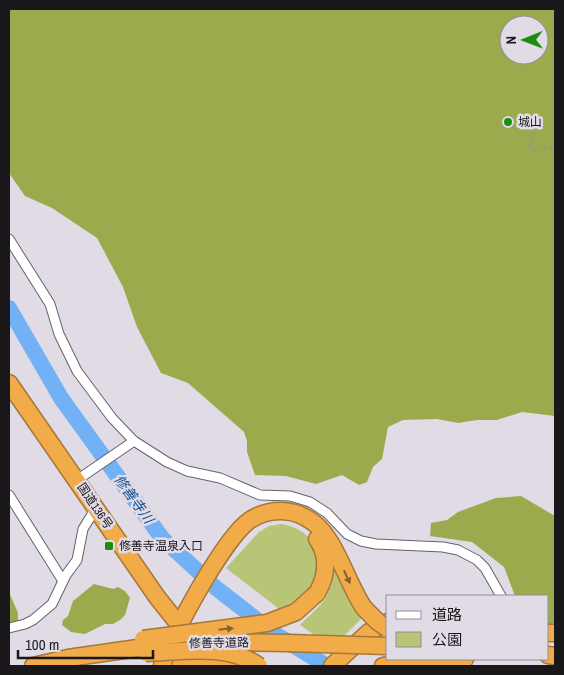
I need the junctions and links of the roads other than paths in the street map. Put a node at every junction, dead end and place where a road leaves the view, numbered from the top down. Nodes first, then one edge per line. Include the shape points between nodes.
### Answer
1 (9, 239) edge
2 (9, 384) edge
3 (134, 441) junction
4 (81, 478) junction
5 (9, 495) edge
6 (96, 508) junction
7 (217, 567) junction
8 (63, 581) junction
9 (500, 595) edge
10 (386, 623) edge
11 (180, 626) junction
12 (9, 628) edge
13 (386, 628) edge
14 (144, 646) junction
15 (386, 646) edge
16 (437, 660) edge
17 (336, 662) edge
18 (39, 666) edge
19 (162, 666) edge
20 (174, 666) edge
21 (180, 666) edge
22 (223, 666) edge
23 (229, 666) edge
24 (259, 666) edge
25 (383, 666) edge

1 - 3 street via 50,304 59,334 77,371 112,418
2 - 4 highway, 国道136号
3 - 4 street
3 - 9 street via 187,471 220,478 260,495 290,496 310,502 347,534 361,540 458,550 477,560
4 - 6 highway, 国道136号
5 - 8 street
6 - 8 street via 83,529 77,560
6 - 11 highway, 国道136号
7 - 11 highway
7 -> 13 highway, bridge via 235,535 249,521 273,512 290,512 312,521 324,534 364,608
14 -> 7 highway, bridge via 267,623 296,612 317,593 325,576 325,558 319,543 308,530 293,521 275,520 259,525
8 - 12 street via 47,608 33,620
10 - 17 highway via 369,632
11 - 19 highway
11 - 20 highway
11 - 23 highway, 国道136号
14 - 15 highway, 修善寺道路, bridge via 221,642
14 - 18 highway via 99,658
14 - 24 highway, bridge via 225,652 245,657
16 - 25 highway
21 - 22 highway via 185,660 196,658

